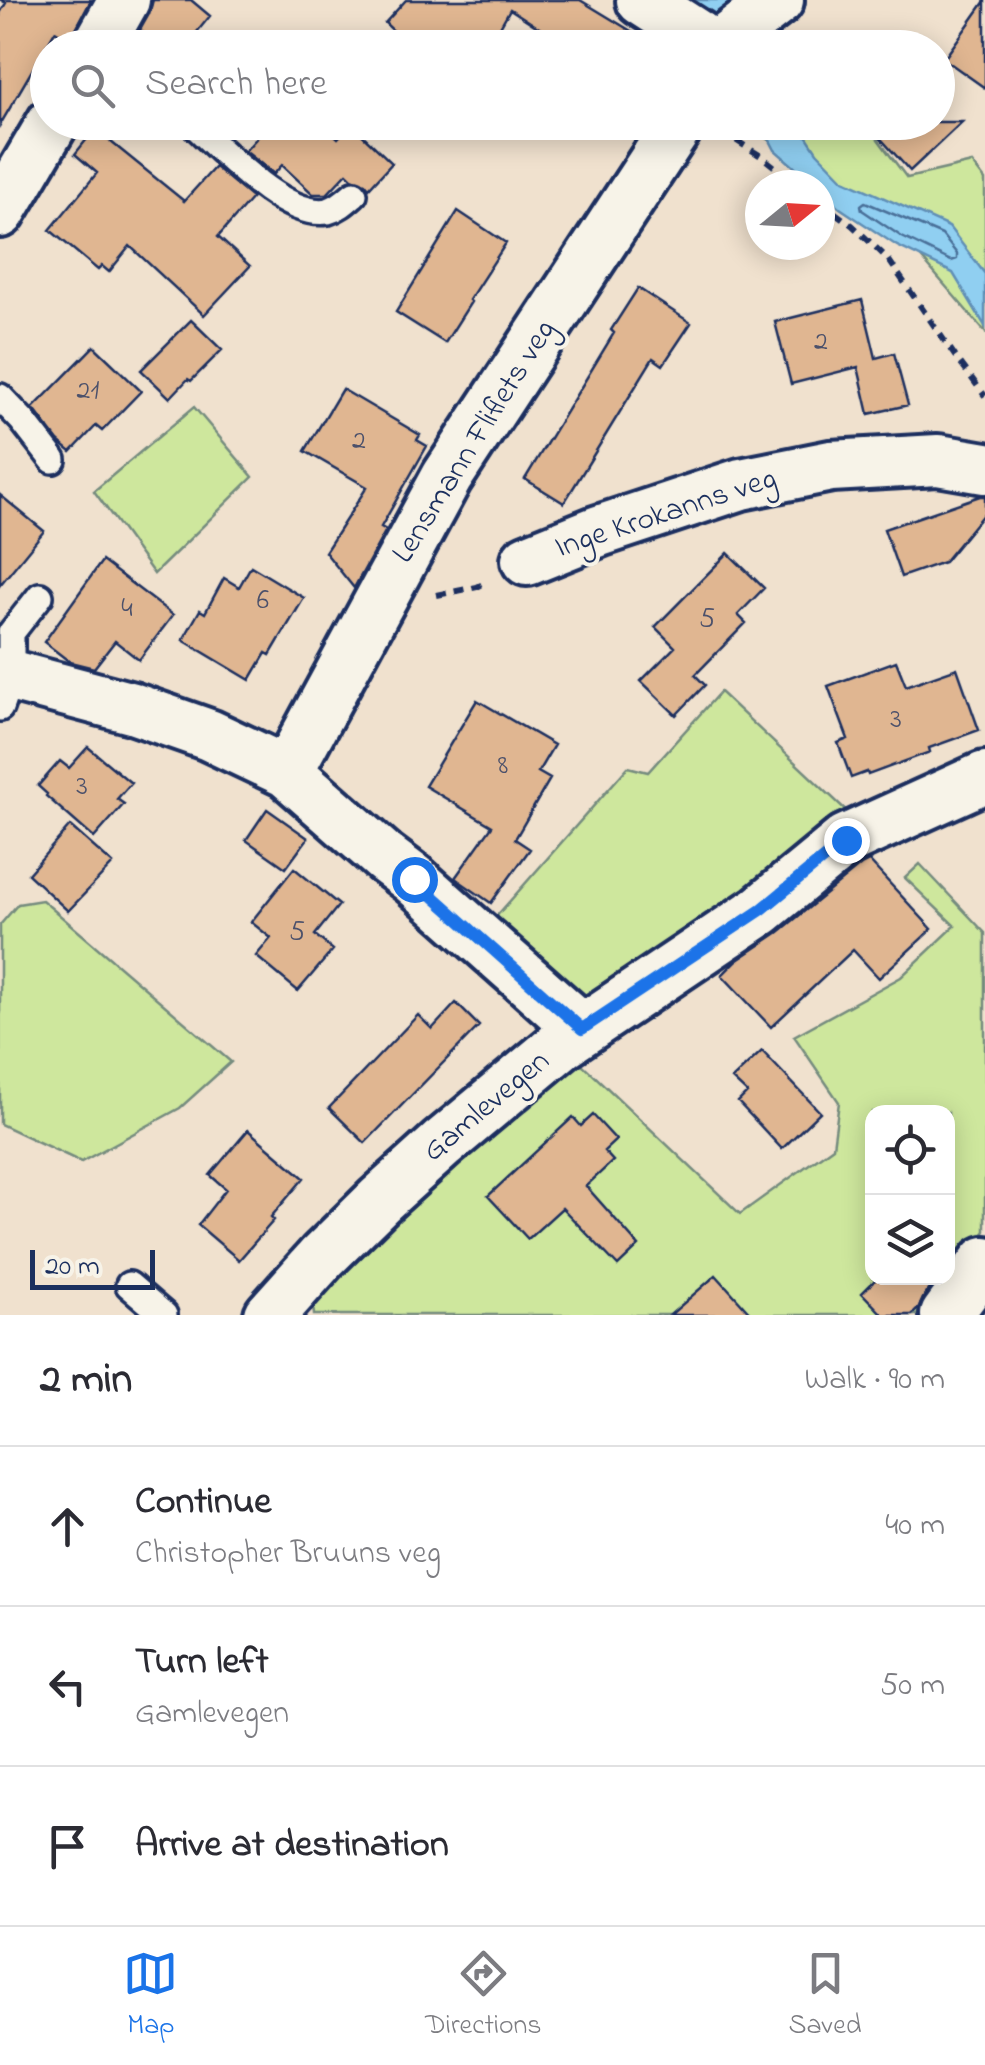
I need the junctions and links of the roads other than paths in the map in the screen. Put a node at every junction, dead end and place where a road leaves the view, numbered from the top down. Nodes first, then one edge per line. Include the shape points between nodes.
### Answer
1 (124, 0) edge
2 (642, 0) edge
3 (107, 30) edge
4 (689, 30) edge
5 (42, 140) edge
6 (211, 140) edge
7 (668, 140) edge
8 (354, 194) dead end
9 (0, 212) edge
10 (0, 397) edge
11 (53, 460) dead end
12 (985, 468) edge
13 (527, 560) road end
14 (40, 596) dead end
15 (4, 686) edge
16 (286, 772) junction
17 (985, 777) edge
18 (582, 1029) junction
19 (985, 1262) edge
20 (129, 1286) dead end
21 (164, 1315) edge
22 (270, 1315) edge
23 (946, 1315) edge

1 - 3 street
2 - 4 street
5 - 9 street
6 - 8 lane via 260,185 304,210 325,212
7 - 16 street, Lensmann Fliflets veg via 447,477
10 - 11 lane
12 - 13 street, Inge Krokanns veg via 938,460 832,466 759,480
14 - 15 lane via 11,633
15 - 16 street via 148,713
16 - 18 street
17 - 18 street, Gamlevegen via 846,840 761,910
18 - 22 street, Gamlevegen via 380,1200
19 - 23 street
20 - 21 lane

